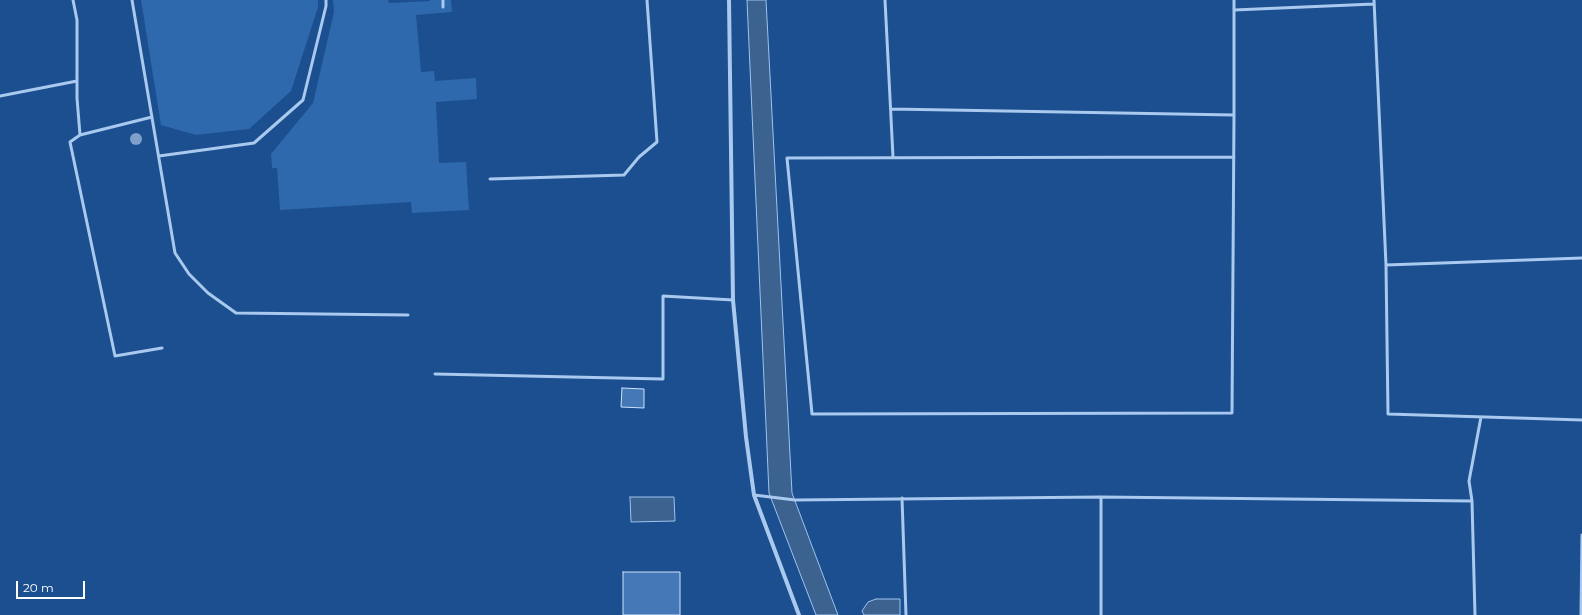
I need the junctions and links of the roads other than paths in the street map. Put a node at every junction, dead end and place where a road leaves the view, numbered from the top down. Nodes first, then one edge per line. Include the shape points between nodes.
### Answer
1 (73, 0) edge
2 (132, 0) edge
3 (326, 0) edge
4 (443, 0) edge
5 (647, 0) edge
6 (729, 0) edge
7 (885, 0) edge
8 (1234, 0) edge
9 (1374, 2) edge
10 (443, 7) dead end
11 (1234, 10) junction
12 (77, 81) junction
13 (0, 96) edge
14 (891, 109) junction
15 (1234, 115) junction
16 (152, 117) junction
17 (80, 135) junction
18 (159, 156) junction
19 (893, 157) junction
20 (1234, 157) junction
21 (490, 179) dead end
22 (1582, 258) edge
23 (1386, 265) junction
24 (733, 300) junction
25 (408, 315) dead end
26 (162, 348) dead end
27 (435, 374) dead end
28 (1480, 417) junction
29 (1582, 420) edge
30 (754, 495) junction
31 (1101, 497) junction
32 (902, 498) junction
33 (1472, 501) junction
34 (1582, 535) edge
35 (799, 615) edge
36 (906, 615) edge
37 (1101, 615) edge
38 (1475, 615) edge
39 (1581, 615) edge

1 - 12 lane via 77,20
2 - 16 lane
3 - 18 lane via 303,100 254,143
4 - 10 lane
5 - 21 lane via 657,142 639,157 624,176
6 - 24 street
7 - 14 lane
8 - 11 lane
9 - 11 lane
9 - 23 lane
11 - 15 lane
12 - 13 lane
12 - 17 lane
14 - 15 lane
14 - 19 lane
15 - 20 lane
16 - 17 lane
16 - 18 lane
17 - 26 lane via 70,142 115,356
18 - 25 lane via 175,253 198,284 223,305 236,313
19 - 20 lane
19 - 20 lane via 787,158 812,414 1232,413
22 - 23 lane
23 - 28 lane via 1388,414
24 - 27 lane via 663,296 663,379
24 - 30 street
28 - 29 lane
28 - 33 lane via 1469,480
30 - 32 lane via 795,500
30 - 35 street
31 - 32 lane
31 - 33 lane
31 - 37 lane
32 - 36 lane
33 - 38 lane
34 - 39 lane

